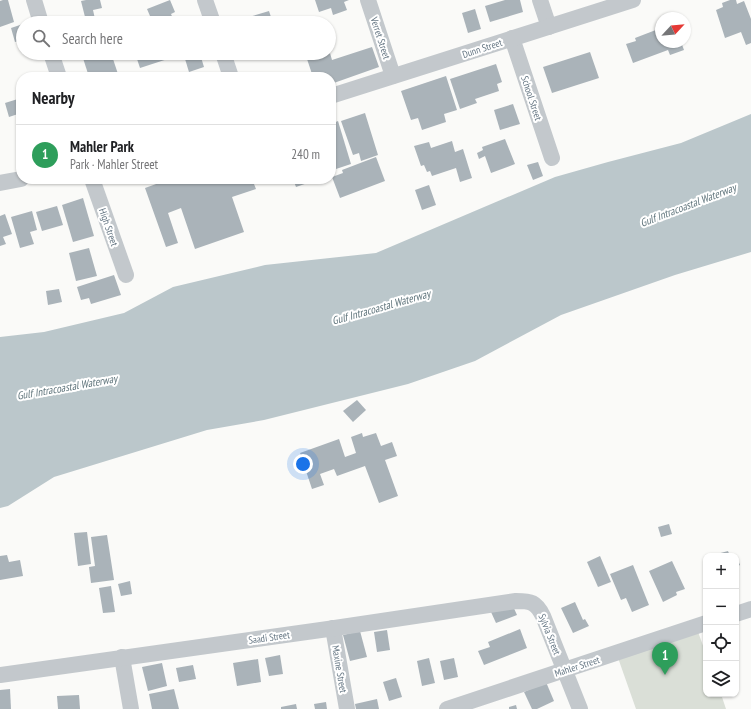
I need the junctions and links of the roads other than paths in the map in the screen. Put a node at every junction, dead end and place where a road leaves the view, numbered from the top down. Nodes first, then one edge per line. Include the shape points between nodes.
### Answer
1 (34, 0) edge
2 (205, 0) edge
3 (368, 0) edge
4 (540, 0) edge
5 (633, 0) edge
6 (39, 16) edge
7 (211, 16) edge
8 (549, 27) junction
9 (512, 38) junction
10 (53, 60) edge
11 (225, 60) edge
12 (57, 72) edge
13 (229, 72) edge
14 (393, 76) junction
15 (336, 94) edge
16 (552, 158) dead end
17 (16, 180) edge
18 (0, 183) edge
19 (94, 184) edge
20 (126, 275) dead end
21 (536, 605) joint
22 (751, 609) edge
23 (739, 613) edge
24 (703, 625) edge
25 (333, 628) junction
26 (122, 657) junction
27 (565, 670) junction
28 (0, 675) edge
29 (131, 709) edge
30 (347, 709) edge
31 (447, 709) edge
32 (580, 709) edge

1 - 6 street
2 - 7 street
3 - 14 street, Verret Street
4 - 8 street
5 - 8 street, Dunn Street
8 - 9 street, Dunn Street
9 - 14 street, Dunn Street
9 - 16 street, School Street
10 - 12 street
11 - 13 street
14 - 15 street, Dunn Street
17 - 18 street
19 - 20 street, High Street
21 - 25 street, Saadi Street via 530,601 516,601
21 - 27 street, Sylvia Street via 544,616
22 - 23 street
24 - 27 street, Mahler Street
25 - 26 street, Saadi Street
25 - 30 street, Maxine Street
26 - 28 street, Saadi Street
26 - 29 street
27 - 31 street, Mahler Street
27 - 32 street, Sylvia Street

